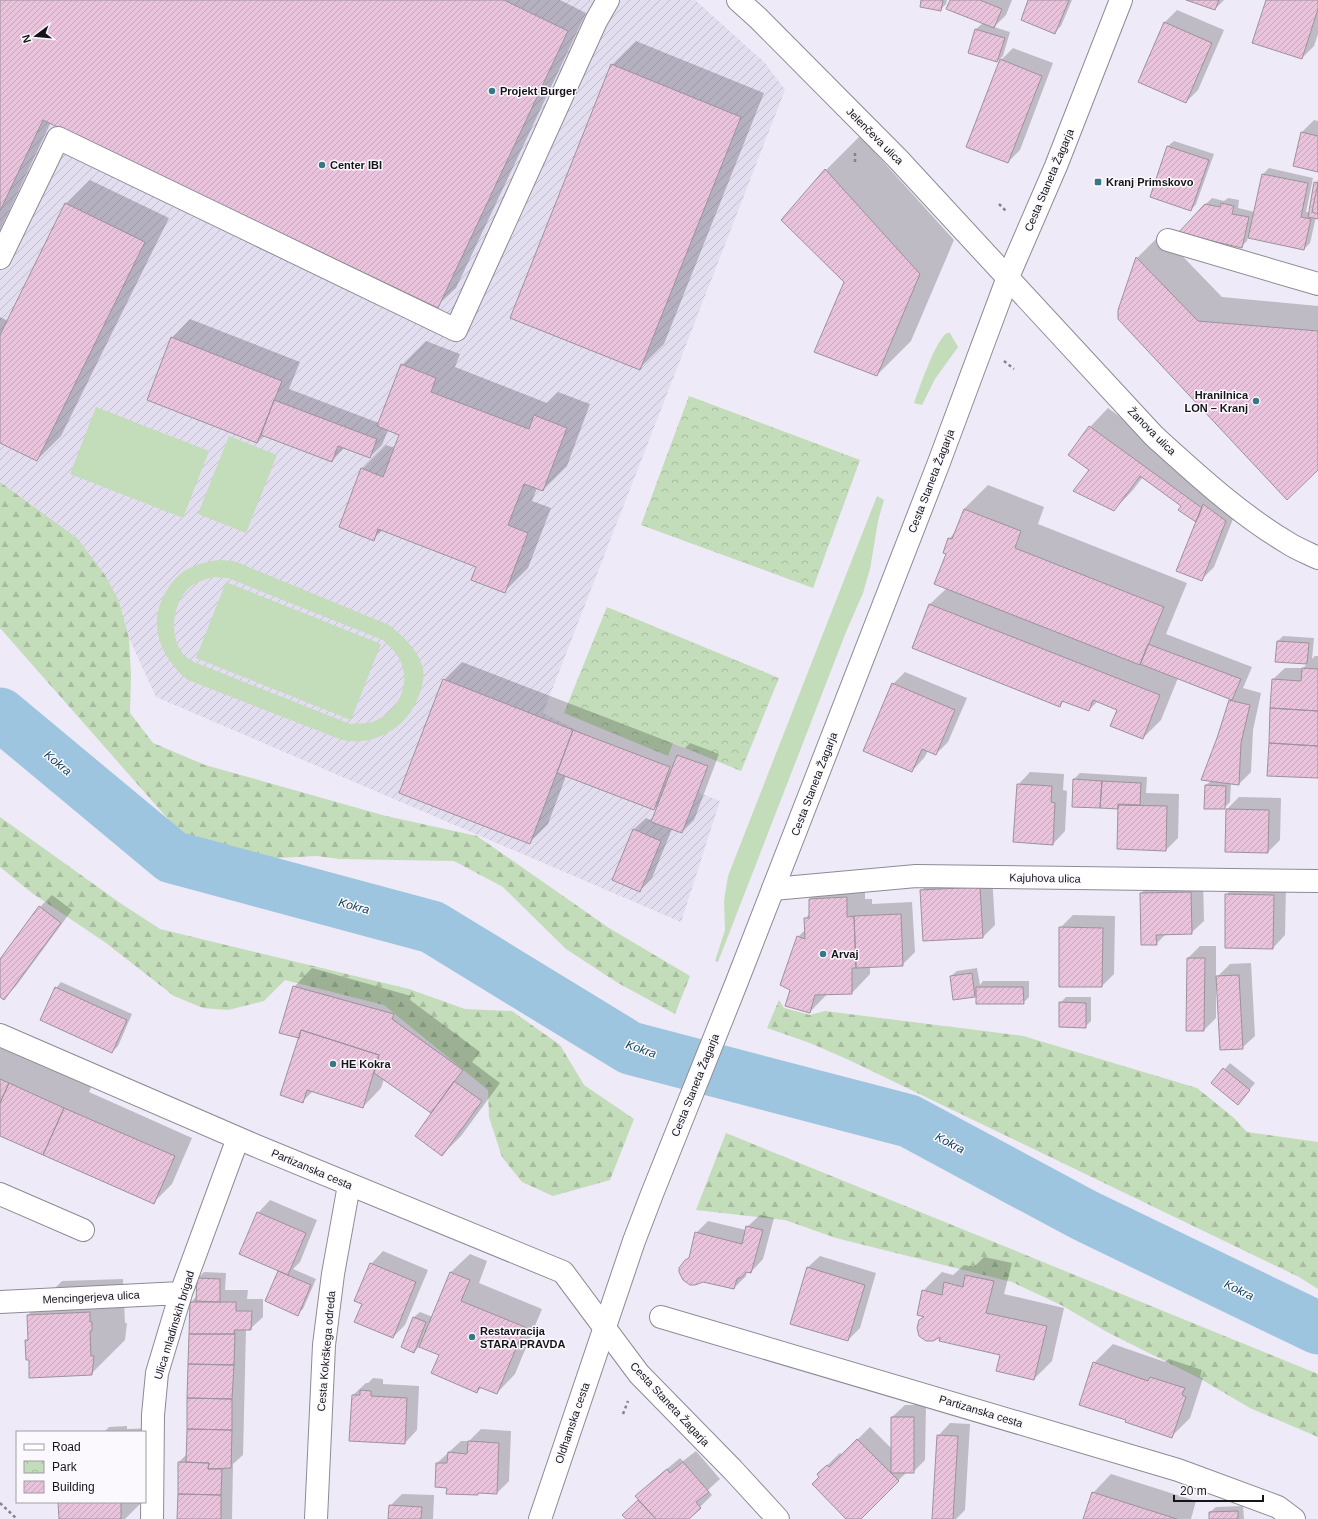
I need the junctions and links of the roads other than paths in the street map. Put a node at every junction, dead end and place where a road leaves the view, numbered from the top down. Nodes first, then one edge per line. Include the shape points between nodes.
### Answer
1 (608, 0) edge
2 (738, 0) edge
3 (1121, 0) edge
4 (759, 9) edge
5 (1168, 240) dead end
6 (0, 258) edge
7 (1008, 277) junction
8 (1318, 284) edge
9 (1318, 558) edge
10 (1318, 881) edge
11 (773, 889) junction
12 (0, 1035) edge
13 (238, 1138) junction
14 (349, 1185) junction
15 (0, 1194) edge
16 (82, 1230) dead end
17 (182, 1293) junction
18 (0, 1302) edge
19 (668, 1319) dead end
20 (604, 1328) junction
21 (152, 1519) edge
22 (316, 1519) edge
23 (540, 1519) edge
24 (778, 1519) edge
25 (1294, 1519) edge

1 - 6 street via 596,21 456,330 58,138
2 - 4 street, Jelenčeva ulica
3 - 7 street, Cesta Staneta Žagarja via 1056,166
4 - 7 street, Jelenčeva ulica
5 - 8 street
7 - 9 street, Žanova ulica via 1154,436 1250,517 1288,544
7 - 11 street, Cesta Staneta Žagarja via 938,465
10 - 11 street, Kajuhova ulica via 916,876
11 - 20 street, Cesta Staneta Žagarja via 652,1194
12 - 13 street, Partizanska cesta
13 - 14 street, Partizanska cesta
13 - 17 street, Ulica mladinskih brigad
14 - 20 street, Partizanska cesta via 563,1272
14 - 22 street, Cesta Kokrškega odreda via 333,1274 324,1345
15 - 16 street
17 - 18 street, Mencingerjeva ulica
17 - 21 street, Ulica mladinskih brigad via 157,1373 153,1415
19 - 25 street, Partizanska cesta via 1178,1470 1278,1507
20 - 23 street, Oldhamska cesta
20 - 24 street, Cesta Staneta Žagarja via 639,1374

